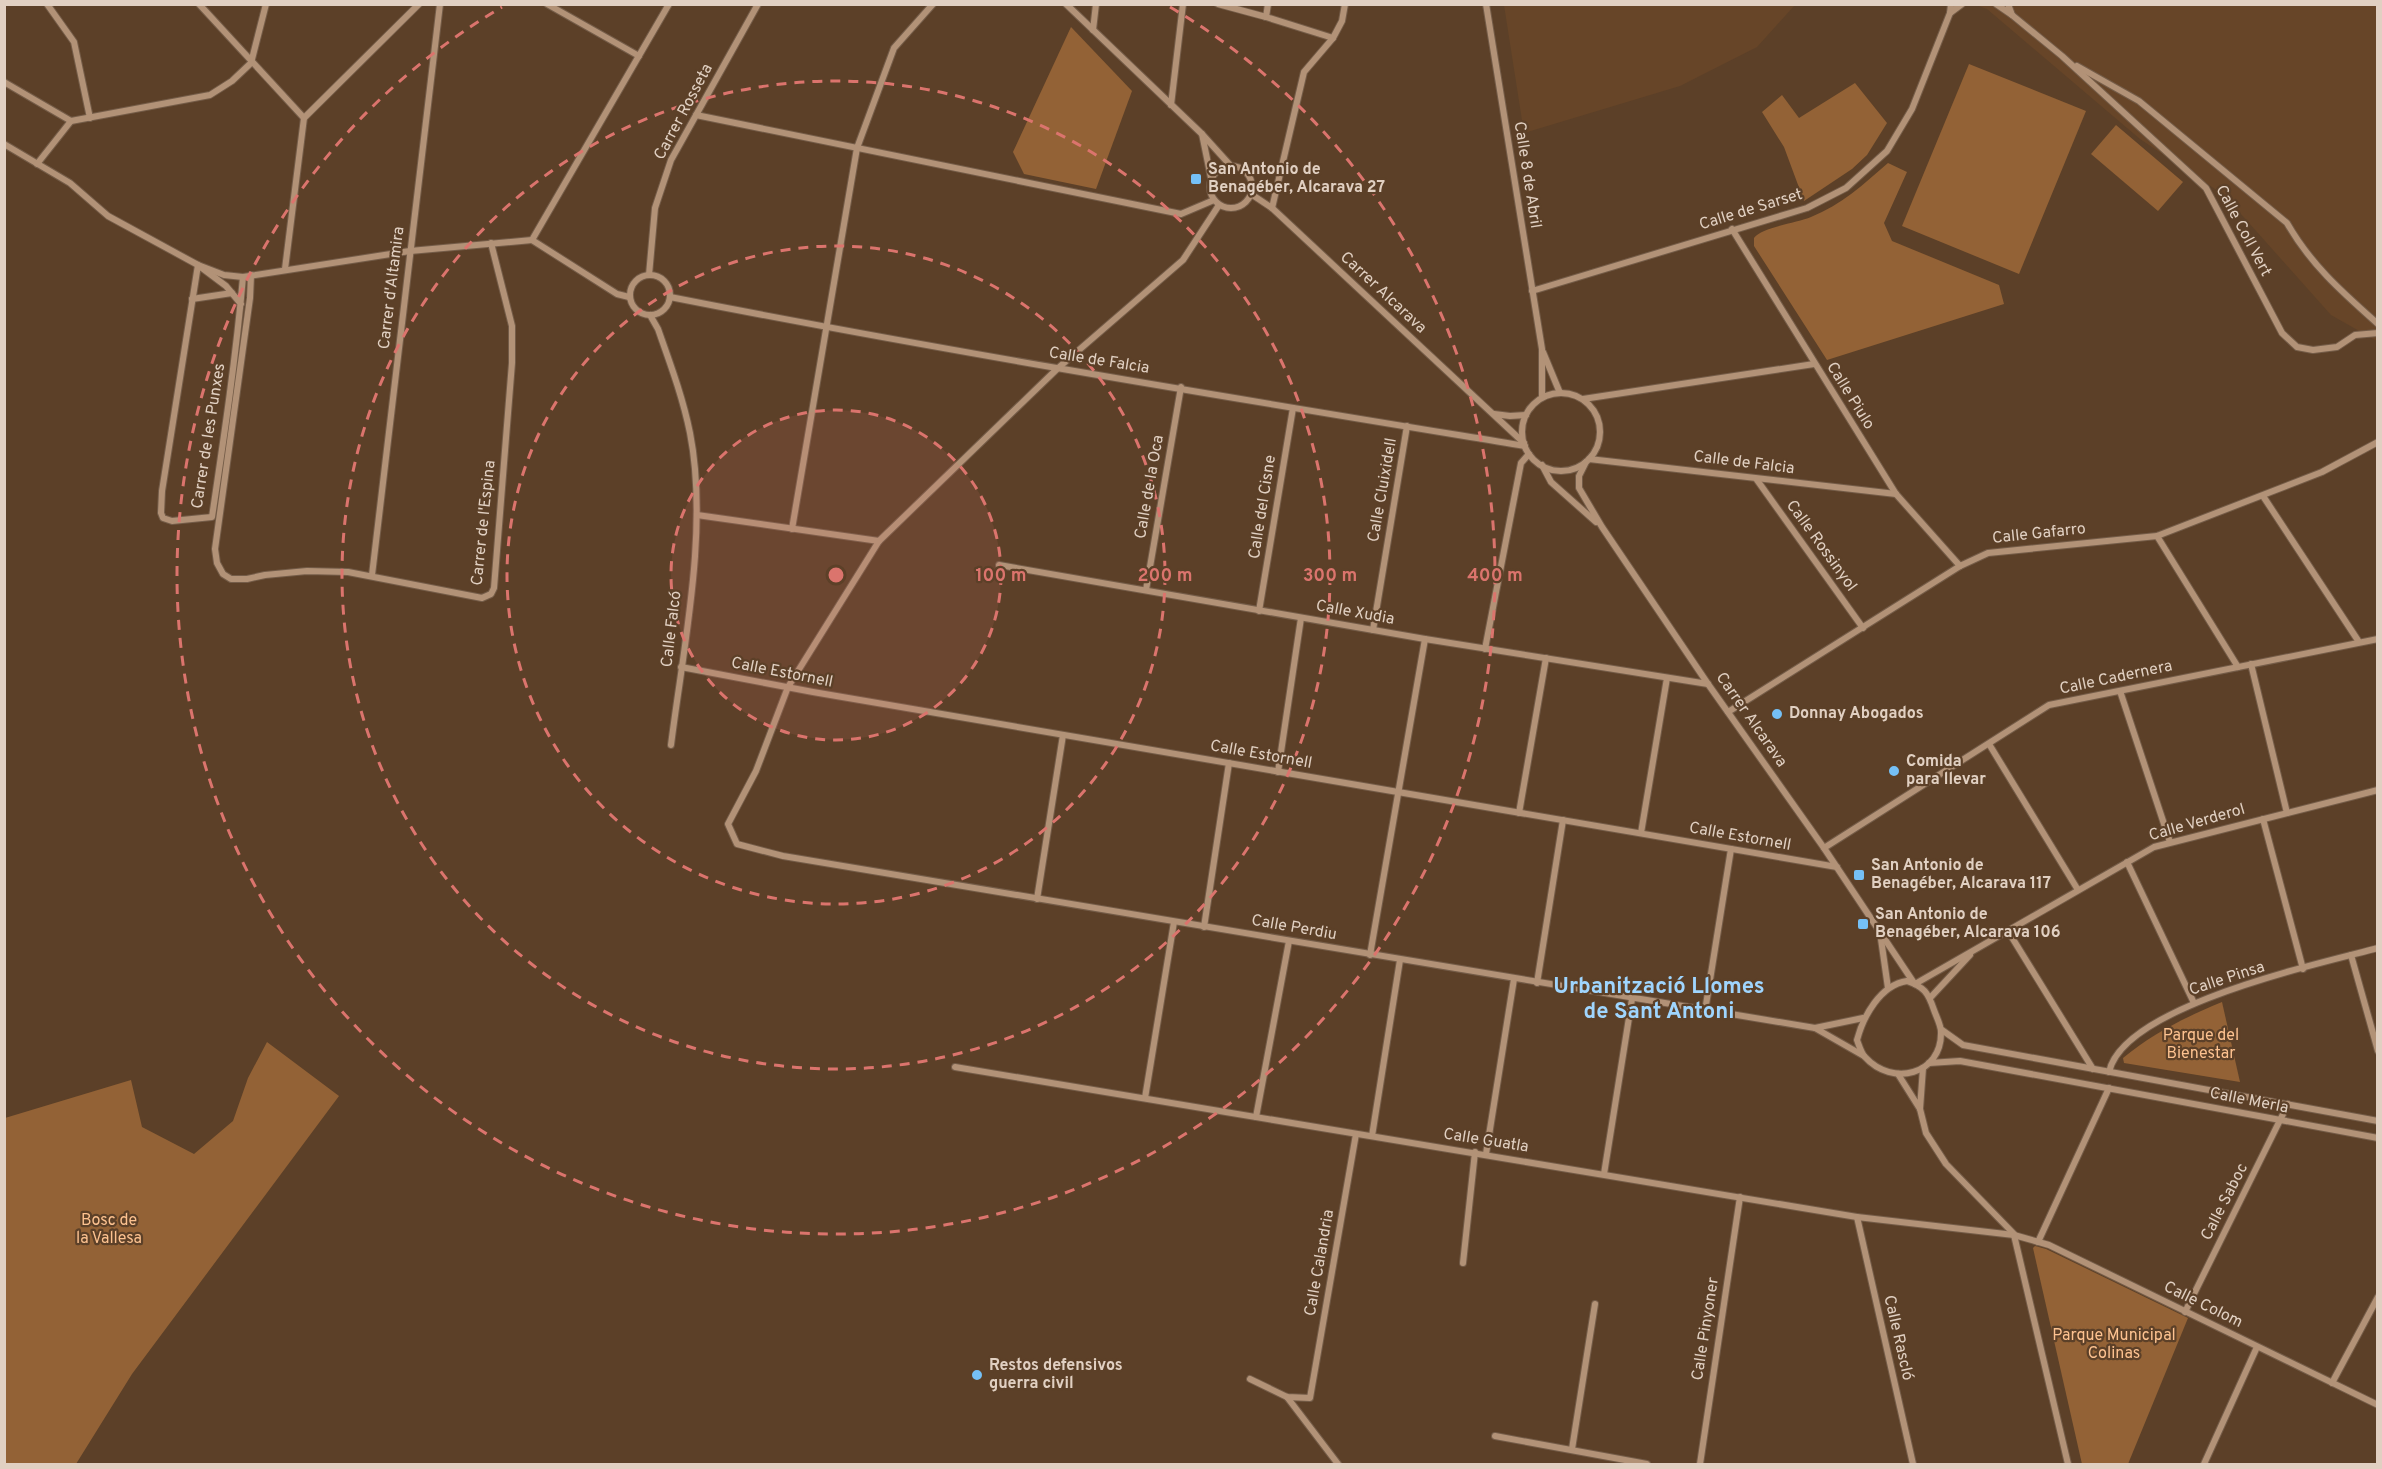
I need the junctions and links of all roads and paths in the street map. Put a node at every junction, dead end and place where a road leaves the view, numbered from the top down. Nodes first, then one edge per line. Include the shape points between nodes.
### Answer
1 (47, 4) edge
2 (199, 4) edge
3 (266, 4) edge
4 (420, 4) edge
5 (441, 4) edge
6 (547, 4) edge
7 (669, 4) edge
8 (758, 4) edge
9 (933, 4) edge
10 (1066, 4) edge
11 (1096, 4) edge
12 (1183, 4) edge
13 (1218, 4) edge
14 (1268, 4) edge
15 (1345, 4) edge
16 (1486, 4) edge
17 (1951, 4) edge
18 (1962, 4) edge
19 (1996, 4) edge
20 (2008, 4) edge
21 (1950, 13) junction
22 (2012, 15) junction
23 (1266, 16) junction
24 (1093, 30) junction
25 (1333, 38) junction
26 (639, 56) junction
27 (2062, 56) junction
28 (251, 63) junction
29 (4, 82) edge
30 (1171, 105) junction
31 (696, 115) junction
32 (90, 118) junction
33 (304, 118) junction
34 (70, 121) junction
35 (1202, 134) junction
36 (4, 144) edge
37 (856, 148) junction
38 (37, 164) junction
39 (1230, 165) junction
40 (1211, 178) junction
41 (1251, 194) junction
42 (1217, 203) junction
43 (1272, 208) junction
44 (1732, 229) junction
45 (532, 240) junction
46 (491, 243) junction
47 (410, 251) junction
48 (198, 265) junction
49 (285, 269) junction
50 (251, 275) junction
51 (649, 275) junction
52 (243, 277) junction
53 (1532, 291) junction
54 (232, 293) junction
55 (629, 297) junction
56 (670, 297) junction
57 (192, 298) junction
58 (241, 304) junction
59 (650, 315) junction
60 (2378, 324) edge
61 (825, 328) junction
62 (2378, 333) edge
63 (1542, 349) junction
64 (1814, 364) junction
65 (1057, 369) junction
66 (1181, 387) junction
67 (1560, 393) junction
68 (1542, 398) junction
69 (1583, 399) junction
70 (1293, 408) junction
71 (1494, 414) junction
72 (1526, 415) junction
73 (1407, 426) junction
74 (2378, 442) edge
75 (1524, 444) junction
76 (1529, 454) junction
77 (1587, 460) junction
78 (1541, 465) junction
79 (1757, 480) junction
80 (1896, 494) junction
81 (2263, 496) junction
82 (697, 515) junction
83 (1602, 527) junction
84 (792, 529) junction
85 (2157, 536) junction
86 (879, 541) junction
87 (999, 565) dead end
88 (1960, 566) junction
89 (372, 575) junction
90 (1146, 590) junction
91 (1259, 611) junction
92 (1301, 618) junction
93 (1863, 628) junction
94 (1373, 630) junction
95 (1425, 639) junction
96 (2378, 639) edge
97 (2360, 642) junction
98 (1485, 649) junction
99 (1546, 658) junction
100 (2251, 664) junction
101 (681, 667) junction
102 (2238, 667) junction
103 (1667, 678) junction
104 (1708, 684) junction
105 (788, 687) junction
106 (2120, 691) junction
107 (1728, 712) junction
108 (1063, 735) junction
109 (1989, 744) junction
110 (671, 746) dead end
111 (1229, 763) junction
112 (1278, 772) junction
113 (2378, 790) edge
114 (1400, 792) junction
115 (1520, 813) junction
116 (2287, 813) junction
117 (2263, 819) junction
118 (1563, 820) junction
119 (1641, 833) junction
120 (2170, 842) junction
121 (1824, 848) junction
122 (1731, 849) junction
123 (2127, 862) junction
124 (1837, 867) junction
125 (2078, 890) junction
126 (1037, 899) junction
127 (1174, 922) junction
128 (1204, 927) junction
129 (1879, 928) junction
130 (2008, 931) junction
131 (1288, 941) junction
132 (2378, 948) edge
133 (1975, 950) junction
134 (1370, 955) junction
135 (2351, 955) junction
136 (1400, 960) junction
137 (2303, 969) junction
138 (1514, 979) junction
139 (1537, 983) junction
140 (1914, 984) junction
141 (1888, 988) junction
142 (1930, 998) junction
143 (1632, 999) junction
144 (2193, 1003) junction
145 (1705, 1011) junction
146 (1863, 1018) junction
147 (1815, 1028) junction
148 (1942, 1030) junction
149 (2378, 1051) edge
150 (1864, 1056) junction
151 (1929, 1063) junction
152 (955, 1067) dead end
153 (1923, 1068) junction
154 (2093, 1069) junction
155 (2105, 1071) junction
156 (1898, 1074) junction
157 (2120, 1074) junction
158 (2098, 1086) junction
159 (2113, 1089) junction
160 (1145, 1098) junction
161 (2288, 1104) junction
162 (1920, 1109) junction
163 (1256, 1117) junction
164 (2376, 1120) edge
165 (2280, 1121) junction
166 (1356, 1134) junction
167 (1372, 1136) junction
168 (2378, 1138) edge
169 (1475, 1152) junction
170 (1486, 1154) junction
171 (1604, 1174) junction
172 (1740, 1197) junction
173 (1857, 1217) junction
174 (2014, 1235) junction
175 (2038, 1242) junction
176 (1463, 1263) dead end
177 (2378, 1297) edge
178 (1595, 1304) dead end
179 (2185, 1312) junction
180 (2257, 1347) junction
181 (1250, 1379) dead end
182 (2332, 1383) junction
183 (1287, 1397) junction
184 (2378, 1405) edge
185 (1495, 1436) dead end
186 (1572, 1449) junction
187 (1338, 1464) edge
188 (1647, 1464) edge
189 (1700, 1464) edge
190 (1913, 1464) edge
191 (2068, 1464) edge
192 (2204, 1464) edge

1 - 32 street via 74,42
2 - 28 street
3 - 28 street
4 - 33 street
5 - 47 street, Carrer d'Altamira
6 - 26 street
7 - 26 street
8 - 31 street, Carrer Rosseta
9 - 37 street via 894,48
10 - 24 street
11 - 24 street
12 - 30 street
13 - 23 street
14 - 23 street
15 - 25 street
16 - 53 street, Calle 8 de Abril
17 - 21 street, Calle de Sarset
18 - 21 street
19 - 22 street, Calle Coll Vert
20 - 22 street
21 - 44 street, Calle de Sarset via 1912,109 1887,151 1846,188 1807,208
22 - 27 street, Calle Coll Vert
23 - 25 street
24 - 30 street
25 - 43 street via 1305,72
26 - 45 street
27 - 60 street, Calle Coll Vert via 2139,101 2288,223 2301,247 2325,276
27 - 62 street, Calle Coll Vert via 2206,188 2282,333 2297,347 2337,347 2355,335
28 - 32 street via 210,95
28 - 33 street
29 - 34 street
30 - 35 street
31 - 37 street
31 - 51 street, Carrer Rosseta via 671,160 655,208
32 - 34 street
33 - 49 street
34 - 38 street
35 - 39 street
35 - 40 street
36 - 38 street
37 - 42 street via 1181,214
37 - 61 street
38 - 48 street via 70,183 108,216
39 - 40 street via 1217,170
39 - 41 street via 1246,172 1252,183
40 - 42 street via 1209,187
41 - 42 street via 1237,207 1226,208
41 - 43 street, Carrer Alcarava
42 - 65 street, Calle Perdiu via 1183,260
43 - 71 street, Carrer Alcarava
44 - 53 street, Calle de Sarset
44 - 64 street, Calle Piulo
45 - 46 street
45 - 55 street via 617,294
46 - 47 street
46 - 89 street, Carrer de l'Espina via 512,326 494,588 482,598 471,598
47 - 49 street
47 - 89 street, Carrer d'Altamira
48 - 52 street
48 - 54 street
48 - 57 street, Carrer de les Punxes
49 - 50 street
50 - 52 street
50 - 89 street, Carrer de l'Espina via 215,549 217,563 231,579 307,571
51 - 55 street via 638,278
51 - 56 street via 665,281
52 - 58 street, Carrer de les Punxes
53 - 63 street, Calle 8 de Abril
54 - 57 street
54 - 58 street
55 - 59 street via 638,311
56 - 59 street via 661,312
56 - 61 street, Calle de Falcia
57 - 58 street, Carrer de les Punxes via 162,491 161,513 172,521 212,517
59 - 82 street via 666,350 690,434
61 - 65 street, Calle de Falcia
61 - 84 street
63 - 67 street, Calle 8 de Abril
63 - 68 street, Calle 8 de Abril
64 - 69 street
64 - 80 street, Calle Piulo
65 - 66 street, Calle de Falcia
65 - 86 street, Calle Perdiu
66 - 70 street, Calle de Falcia
66 - 90 street, Calle de la Oca
67 - 68 street
67 - 69 street
68 - 72 street
69 - 77 street via 1598,419 1600,432 1598,444
70 - 73 street, Calle de Falcia
70 - 91 street, Calle del Cisne
71 - 72 street
71 - 75 street, Carrer Alcarava
72 - 75 street
73 - 75 street, Calle de Falcia
73 - 94 street, Calle Cluixidell
74 - 81 street, Calle Gafarro via 2322,472
75 - 76 street
76 - 78 street
76 - 98 street via 1521,463
77 - 78 street via 1564,470
77 - 79 street, Calle de Falcia
77 - 83 street, Carrer Alcarava via 1579,476 1579,488
78 - 83 street, Carrer Alcarava via 1551,482
79 - 80 street, Calle de Falcia
79 - 93 street, Calle Rossinyol
80 - 88 street, Calle Piulo
81 - 85 street, Calle Gafarro
81 - 97 street
82 - 84 street
82 - 101 street, Calle Falcó
83 - 104 street, Carrer Alcarava
84 - 86 street
85 - 88 street, Calle Gafarro via 1988,553
85 - 102 street
86 - 105 street, Calle Perdiu
87 - 90 street, Calle Xudia
88 - 93 street, Calle Gafarro
90 - 91 street, Calle Xudia
91 - 92 street, Calle Xudia
92 - 94 street, Calle Xudia
92 - 112 street
93 - 107 street, Calle Gafarro
94 - 95 street, Calle Xudia
95 - 98 street, Calle Xudia
95 - 114 street
96 - 97 street, Calle Cadernera
97 - 100 street, Calle Cadernera
98 - 99 street, Calle Xudia
99 - 103 street, Calle Xudia
99 - 115 street
100 - 102 street, Calle Cadernera
100 - 116 street
101 - 105 street, Calle Estornell
101 - 110 street, Calle Falcó
102 - 106 street, Calle Cadernera
103 - 104 street, Calle Xudia
103 - 119 street
104 - 107 street, Carrer Alcarava
105 - 108 street, Calle Estornell
105 - 126 street, Calle Perdiu via 756,771 728,824 737,844 768,853
106 - 109 street, Calle Cadernera via 2049,705
106 - 120 street
107 - 121 street, Carrer Alcarava
108 - 111 street, Calle Estornell
108 - 126 street
109 - 121 street, Calle Cadernera
109 - 125 street
111 - 112 street, Calle Estornell
111 - 128 street
112 - 114 street, Calle Estornell
113 - 116 street, Calle Verderol
114 - 115 street, Calle Estornell
114 - 134 street
115 - 118 street, Calle Estornell
116 - 117 street, Calle Verderol
117 - 120 street, Calle Verderol
117 - 137 street
118 - 119 street, Calle Estornell
118 - 139 street
119 - 122 street, Calle Estornell
120 - 123 street, Calle Verderol
121 - 124 street, Carrer Alcarava
122 - 124 street, Calle Estornell
122 - 145 street
123 - 125 street, Calle Verderol
123 - 144 street
124 - 129 street, Carrer Alcarava
125 - 130 street, Calle Verderol
126 - 127 street, Calle Perdiu
127 - 128 street, Calle Perdiu
127 - 160 street
128 - 131 street, Calle Perdiu
129 - 140 street, Carrer Alcarava
129 - 141 street, Carrer Alcarava
130 - 133 street, Calle Verderol
130 - 154 street
131 - 134 street, Calle Perdiu
131 - 163 street
132 - 135 street, Calle Pinsa
133 - 140 street, Calle Verderol
133 - 142 street, Calle Verderol
134 - 136 street, Calle Perdiu
135 - 137 street, Calle Pinsa
135 - 149 street
136 - 138 street, Calle Perdiu
136 - 167 street
137 - 144 street, Calle Pinsa
138 - 139 street, Calle Perdiu
138 - 170 street
139 - 143 street, Calle Perdiu
140 - 141 street via 1902,982
140 - 142 street via 1921,986
141 - 146 street
142 - 148 street
143 - 145 street, Calle Perdiu
143 - 171 street
144 - 155 street, Calle Pinsa via 2136,1035 2111,1059
145 - 147 street, Calle Perdiu
146 - 147 street, Calle Perdiu
146 - 150 street via 1857,1040
147 - 150 street, Calle Perdiu
148 - 151 street via 1938,1054
148 - 154 street, Calle Merla via 1963,1045
150 - 156 street via 1882,1070
151 - 153 street
151 - 158 street, Calle Merla via 1960,1061
152 - 160 street, Calle Guatla
153 - 156 street
153 - 162 street
154 - 155 street, Calle Merla
155 - 157 street, Calle Merla
155 - 158 street
156 - 162 street
157 - 159 street
157 - 161 street, Calle Merla
158 - 159 street, Calle Merla
159 - 165 street, Calle Merla
159 - 175 street
160 - 163 street, Calle Guatla
161 - 164 street, Calle Merla
161 - 165 street, Calle Saboc
162 - 174 street via 1926,1133 1946,1164
163 - 166 street, Calle Guatla
165 - 168 street, Calle Merla
165 - 179 street, Calle Saboc
166 - 167 street, Calle Guatla
166 - 183 street, Calle Calandria via 1310,1398
167 - 169 street, Calle Guatla
169 - 170 street, Calle Guatla
169 - 176 street
170 - 171 street, Calle Guatla
171 - 172 street, Calle Guatla
172 - 173 street, Calle Guatla
172 - 189 street, Calle Pinyoner
173 - 174 street, Calle Guatla
173 - 190 street, Calle Rascló
174 - 175 street, Calle Colom
174 - 191 street
175 - 179 street, Calle Colom
177 - 182 street
178 - 186 street
179 - 180 street, Calle Colom
180 - 182 street, Calle Colom
180 - 192 street
181 - 183 street
182 - 184 street, Calle Colom
183 - 187 street
185 - 186 street
186 - 188 street

